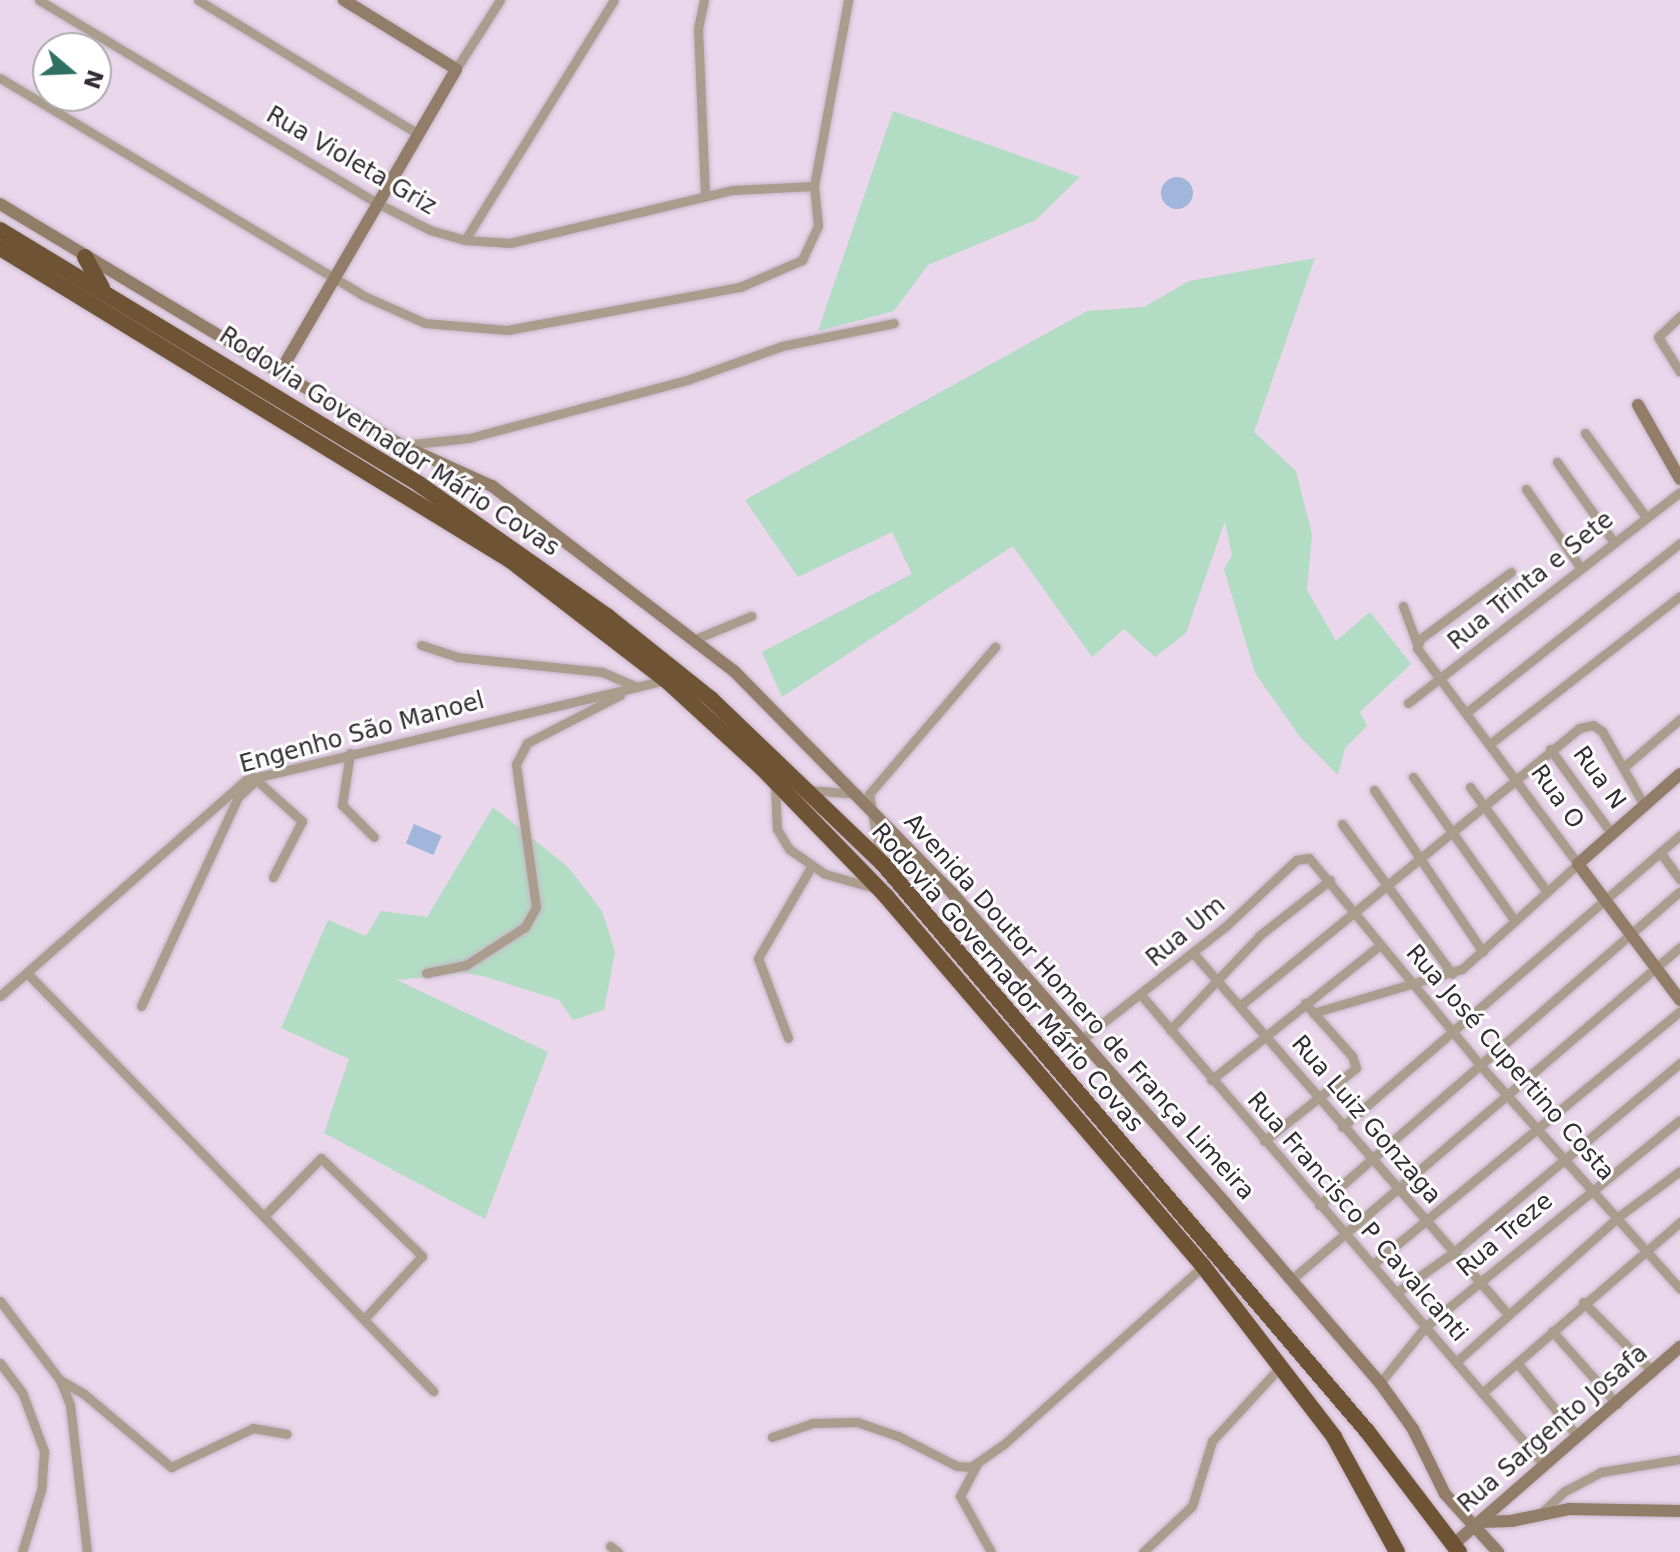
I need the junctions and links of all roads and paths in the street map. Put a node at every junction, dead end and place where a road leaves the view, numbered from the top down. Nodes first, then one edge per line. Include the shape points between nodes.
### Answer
1 (39, 0) edge
2 (198, 0) edge
3 (344, 0) edge
4 (614, 0) edge
5 (704, 0) edge
6 (848, 0) edge
7 (497, 1) edge
8 (456, 69) junction
9 (0, 78) edge
10 (418, 134) junction
11 (814, 186) junction
12 (705, 196) junction
13 (377, 203) junction
14 (0, 204) edge
15 (0, 230) edge
16 (465, 240) junction
17 (0, 248) edge
18 (85, 257) junction
19 (334, 280) junction
20 (103, 289) junction
21 (1680, 316) edge
22 (894, 323) dead end
23 (280, 372) junction
24 (1680, 372) edge
25 (1638, 405) dead end
26 (1585, 433) dead end
27 (401, 445) junction
28 (1557, 462) dead end
29 (1680, 479) edge
30 (1526, 489) dead end
31 (1680, 492) edge
32 (1645, 516) junction
33 (1613, 541) junction
34 (1680, 543) edge
35 (1580, 567) junction
36 (1511, 572) dead end
37 (1680, 596) edge
38 (1403, 606) dead end
39 (751, 616) dead end
40 (693, 640) junction
41 (421, 645) dead end
42 (995, 647) dead end
43 (1419, 648) junction
44 (1441, 679) junction
45 (666, 680) junction
46 (637, 687) junction
47 (1408, 703) dead end
48 (1467, 712) junction
49 (1680, 719) edge
50 (1491, 743) junction
51 (1550, 749) junction
52 (350, 753) junction
53 (1624, 767) junction
54 (1680, 774) edge
55 (1413, 777) dead end
56 (1515, 777) junction
57 (254, 779) junction
58 (776, 781) junction
59 (1470, 787) dead end
60 (804, 790) junction
61 (1374, 790) dead end
62 (855, 794) junction
63 (869, 794) junction
64 (1485, 805) junction
65 (1644, 805) junction
66 (870, 808) junction
67 (1342, 824) dead end
68 (1452, 833) junction
69 (1612, 834) junction
70 (1680, 835) edge
71 (374, 837) dead end
72 (1660, 852) junction
73 (1419, 858) junction
74 (1313, 861) joint
75 (883, 864) junction
76 (1578, 864) junction
77 (811, 867) junction
78 (273, 877) dead end
79 (1330, 880) junction
80 (1680, 880) edge
81 (1385, 885) junction
82 (880, 889) junction
83 (1680, 891) edge
84 (1547, 892) junction
85 (1605, 898) junction
86 (1355, 912) junction
87 (1515, 921) junction
88 (1632, 931) junction
89 (1380, 945) junction
90 (1680, 947) edge
91 (1483, 952) junction
92 (1193, 953) junction
93 (1658, 966) junction
94 (27, 973) junction
95 (426, 973) dead end
96 (1452, 974) junction
97 (1218, 979) junction
98 (1413, 983) junction
99 (1141, 995) junction
100 (0, 996) edge
101 (1680, 1000) edge
102 (1305, 1003) junction
103 (1241, 1005) junction
104 (141, 1006) dead end
105 (1680, 1011) edge
106 (1313, 1013) junction
107 (1170, 1030) junction
108 (1452, 1032) junction
109 (1266, 1036) junction
110 (788, 1038) dead end
111 (1081, 1040) junction
112 (1680, 1063) edge
113 (1480, 1065) junction
114 (1211, 1080) junction
115 (1507, 1095) junction
116 (1316, 1097) junction
117 (1680, 1120) edge
118 (1342, 1127) junction
119 (1536, 1127) junction
120 (1264, 1141) junction
121 (1372, 1157) junction
122 (1564, 1158) junction
123 (1680, 1171) edge
124 (1592, 1188) junction
125 (1401, 1191) junction
126 (1319, 1205) junction
127 (264, 1216) junction
128 (1618, 1217) junction
129 (1428, 1222) junction
130 (1680, 1222) edge
131 (1346, 1236) junction
132 (1647, 1250) junction
133 (1454, 1252) junction
134 (1372, 1265) junction
135 (1203, 1266) junction
136 (1291, 1280) junction
137 (1678, 1282) edge
138 (1480, 1283) junction
139 (1396, 1293) junction
140 (0, 1301) edge
141 (1583, 1302) junction
142 (1508, 1314) junction
143 (364, 1319) junction
144 (1425, 1327) junction
145 (1552, 1331) junction
146 (1680, 1347) edge
147 (1456, 1362) junction
148 (0, 1363) edge
149 (1518, 1364) junction
150 (1281, 1366) junction
151 (1653, 1372) junction
152 (60, 1380) junction
153 (1380, 1383) junction
154 (433, 1391) dead end
155 (1482, 1393) junction
156 (1617, 1404) junction
157 (286, 1434) dead end
158 (772, 1437) dead end
159 (1578, 1437) junction
160 (1680, 1459) edge
161 (977, 1464) junction
162 (1544, 1465) junction
163 (1680, 1511) edge
164 (1540, 1514) junction
165 (1477, 1525) junction
166 (1457, 1548) edge
167 (22, 1552) edge
168 (87, 1552) edge
169 (991, 1552) edge
170 (1143, 1552) edge
171 (1397, 1552) edge
172 (1498, 1552) edge

1 - 13 street, Rua Violeta Griz
2 - 10 street
3 - 8 main road
4 - 16 street
5 - 12 street via 698,28
6 - 11 street
7 - 8 street
8 - 10 main road
9 - 19 street
10 - 13 main road
11 - 12 street, Rua Violeta Griz
11 - 19 street via 816,238 793,266 740,287 615,312 507,330 448,328 391,309
12 - 16 street, Rua Violeta Griz via 533,239
13 - 16 street, Rua Violeta Griz via 430,230
13 - 19 main road
14 - 18 main road, Avenida Doutor Homero de França Limeira
15 - 20 highway, Rodovia Governador Mário Covas
17 - 45 highway, Rodovia Governador Mário Covas via 448,518
18 - 20 highway
18 - 23 main road, Avenida Doutor Homero de França Limeira
19 - 23 main road
20 - 60 highway, Rodovia Governador Mário Covas via 513,548 675,668
21 - 24 street via 1658,337
22 - 27 street via 782,346 687,380 469,438
23 - 27 main road, Avenida Doutor Homero de França Limeira
25 - 29 main road
26 - 32 street
27 - 40 main road, Avenida Doutor Homero de França Limeira via 492,486
28 - 33 street
30 - 35 street
31 - 32 street, Rua Trinta e Sete
32 - 33 street, Rua Trinta e Sete
33 - 35 street, Rua Trinta e Sete
34 - 48 street
35 - 44 street, Rua Trinta e Sete
36 - 43 street
37 - 50 street
38 - 43 street, Rua O
39 - 40 street
40 - 62 main road, Avenida Doutor Homero de França Limeira via 769,704
41 - 46 street via 473,660 602,672
42 - 63 street
43 - 44 street, Rua O
44 - 47 street, Rua Trinta e Sete
44 - 48 street, Rua O
45 - 46 street, Engenho São Manoel
45 - 58 highway, Rodovia Governador Mário Covas
46 - 52 street, Engenho São Manoel
46 - 95 street via 527,743 516,764 536,907 525,927 494,949 466,965
48 - 50 street, Rua O
49 - 53 street
50 - 56 street, Rua O
51 - 53 street via 1588,725 1607,738
51 - 56 street
51 - 69 street, Rua N
52 - 57 street, Engenho São Manoel
52 - 71 street via 342,805
53 - 65 street
54 - 65 main road
55 - 68 street
56 - 64 street
56 - 76 street, Rua O
57 - 78 street via 302,821
57 - 94 street, Engenho São Manoel via 115,890
57 - 104 street via 238,797
58 - 77 street via 777,829 789,849
58 - 82 highway, Rodovia Governador Mário Covas
59 - 64 street
60 - 62 street
60 - 75 highway, Rodovia Governador Mário Covas
61 - 73 street
62 - 63 street
62 - 66 main road, Avenida Doutor Homero de França Limeira
63 - 66 street
64 - 68 street
64 - 84 street
65 - 69 main road
66 - 75 street
66 - 111 main road, Avenida Doutor Homero de França Limeira
67 - 81 street
68 - 73 street
68 - 87 street
69 - 76 main road
70 - 72 street
72 - 80 street
72 - 85 street
73 - 81 street
73 - 91 street
74 - 79 street, Rua José Cupertino Costa
74 - 92 street, Rua Um via 1296,860
75 - 166 highway, Rodovia Governador Mário Covas via 1367,1431
76 - 84 street
76 - 85 main road, Rua O
77 - 82 street
77 - 110 street via 758,958
79 - 86 street, Rua José Cupertino Costa
79 - 97 street via 1260,935
81 - 86 street
81 - 96 street
82 - 135 highway, Rodovia Governador Mário Covas
83 - 88 street
84 - 87 street
85 - 88 main road, Rua O
85 - 108 street
86 - 89 street, Rua José Cupertino Costa
86 - 103 street
87 - 91 street
88 - 93 main road, Rua O
88 - 113 street
89 - 98 street, Rua José Cupertino Costa
89 - 102 street
90 - 93 street
91 - 96 street
92 - 97 street, Rua Luiz Gonzaga
92 - 99 street, Rua Um
93 - 101 main road
93 - 115 street
94 - 100 street, Engenho São Manoel
94 - 127 street
96 - 98 street
97 - 103 street, Rua Luiz Gonzaga
97 - 107 street
98 - 106 street
98 - 108 street, Rua José Cupertino Costa
99 - 107 street, Rua Francisco P Cavalcanti
99 - 111 street, Rua Um
102 - 106 street
102 - 109 street
103 - 109 street, Rua Luiz Gonzaga
105 - 119 street
106 - 116 street via 1356,1062 1350,1075
107 - 114 street, Rua Francisco P Cavalcanti
108 - 113 street, Rua José Cupertino Costa
108 - 118 street
109 - 114 street
109 - 116 street, Rua Luiz Gonzaga
111 - 136 main road, Avenida Doutor Homero de França Limeira
112 - 122 street
113 - 115 street, Rua José Cupertino Costa
113 - 121 street
114 - 120 street, Rua Francisco P Cavalcanti
115 - 119 street, Rua José Cupertino Costa
115 - 125 street
116 - 118 street, Rua Luiz Gonzaga
116 - 120 street
117 - 124 street, Rua Treze
118 - 121 street, Rua Luiz Gonzaga
119 - 122 street, Rua José Cupertino Costa
119 - 129 street
120 - 126 street, Rua Francisco P Cavalcanti
121 - 125 street, Rua Luiz Gonzaga
121 - 126 street
122 - 124 street, Rua José Cupertino Costa
122 - 133 street
123 - 128 street
124 - 128 street, Rua José Cupertino Costa
124 - 138 street, Rua Treze
125 - 129 street, Rua Luiz Gonzaga
125 - 131 street
126 - 131 street, Rua Francisco P Cavalcanti
127 - 143 street
127 - 143 street via 321,1158 422,1256
128 - 132 street, Rua José Cupertino Costa
128 - 142 street
129 - 133 street, Rua Luiz Gonzaga
129 - 134 street
130 - 132 street
131 - 134 street, Rua Francisco P Cavalcanti
131 - 136 street
132 - 137 street, Rua José Cupertino Costa
132 - 141 street
133 - 138 street, Rua Luiz Gonzaga
133 - 139 street
134 - 139 street, Rua Francisco P Cavalcanti
135 - 150 highway, Rodovia Governador Mário Covas
135 - 161 street
136 - 153 main road, Avenida Doutor Homero de França Limeira
138 - 142 street, Rua Luiz Gonzaga
138 - 144 street, Rua Treze
139 - 144 street, Rua Francisco P Cavalcanti
140 - 152 street
141 - 145 street
141 - 151 street
142 - 147 street
143 - 154 street
144 - 147 street, Rua Francisco P Cavalcanti
144 - 153 street, Rua Treze
145 - 149 street
145 - 156 street
146 - 151 main road, Rua Sargento Josafa
147 - 155 street, Rua Francisco P Cavalcanti
148 - 167 street via 22,1392 44,1451 41,1490
149 - 155 street
149 - 159 street
150 - 170 street via 1212,1441 1192,1506
150 - 171 highway, Rodovia Governador Mário Covas via 1334,1437
151 - 156 main road, Rua Sargento Josafa
152 - 157 street via 171,1467 253,1428
152 - 168 street via 76,1426
153 - 165 main road, Avenida Doutor Homero de França Limeira via 1413,1429 1445,1494
155 - 162 street, Rua Francisco P Cavalcanti
156 - 159 main road, Rua Sargento Josafa
158 - 161 street via 813,1423 857,1422 957,1466
159 - 162 main road, Rua Sargento Josafa
160 - 164 street via 1601,1472 1565,1491
161 - 169 street via 960,1496
162 - 165 main road, Rua Sargento Josafa
163 - 164 main road via 1584,1508
164 - 165 main road
165 - 166 main road, Rua Sargento Josafa
165 - 172 main road, Avenida Doutor Homero de França Limeira

